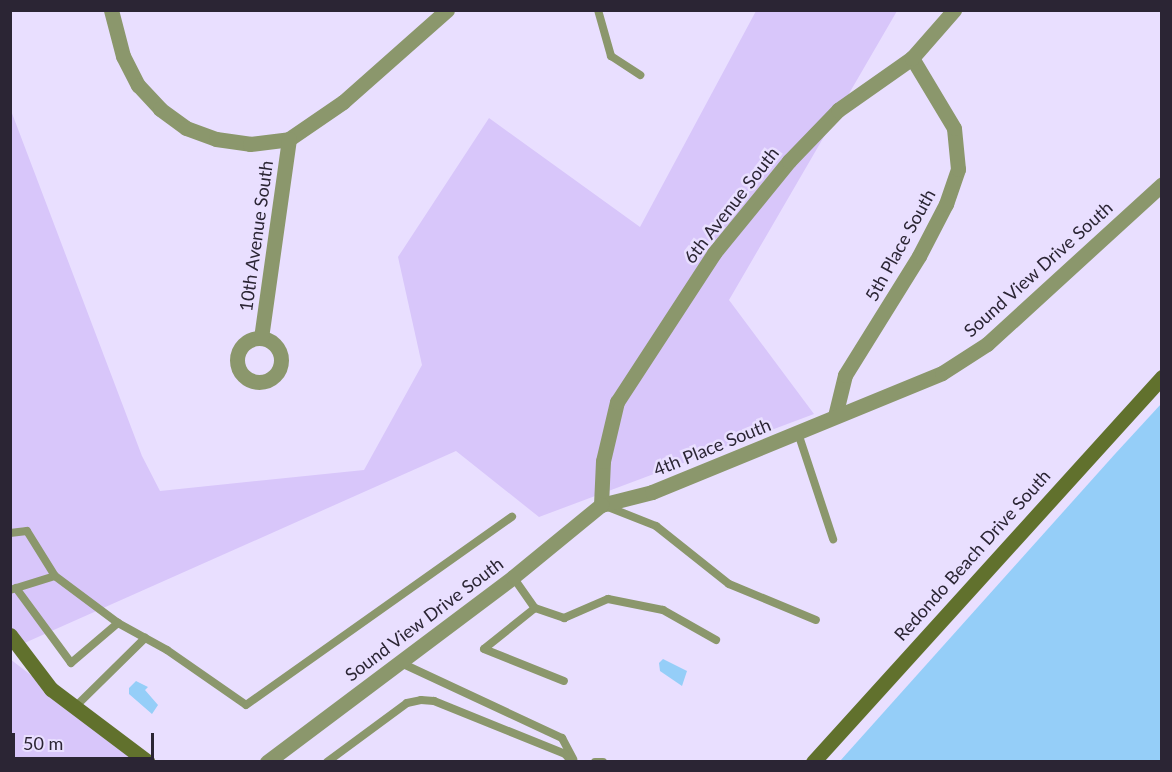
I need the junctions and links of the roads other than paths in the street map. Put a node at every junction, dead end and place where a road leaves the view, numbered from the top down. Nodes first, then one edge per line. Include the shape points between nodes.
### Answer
1 (111, 10) edge
2 (447, 10) edge
3 (598, 10) edge
4 (954, 10) edge
5 (912, 58) junction
6 (640, 75) dead end
7 (289, 139) junction
8 (1161, 184) edge
9 (261, 338) dead end
10 (1161, 377) edge
11 (835, 416) junction
12 (798, 433) junction
13 (601, 505) junction
14 (512, 517) dead end
15 (10, 533) edge
16 (833, 539) dead end
17 (55, 576) junction
18 (513, 577) junction
19 (13, 589) edge
20 (535, 608) junction
21 (816, 620) dead end
22 (118, 623) junction
23 (10, 635) edge
24 (145, 638) junction
25 (716, 640) dead end
26 (397, 662) junction
27 (564, 681) dead end
28 (74, 708) junction
29 (148, 762) edge
30 (267, 762) edge
31 (327, 762) edge
32 (573, 762) edge
33 (595, 762) edge
34 (603, 762) edge
35 (813, 762) edge

1 - 7 street via 123,56 138,85 160,109 186,128 216,139 250,144
2 - 7 street via 343,102
3 - 6 lane via 611,56
4 - 5 street, 6th Avenue South
5 - 11 street, 5th Place South via 954,128 958,169 946,204 919,256 845,375
5 - 13 street, 6th Avenue South via 838,110 789,161 714,254 617,402 603,461
7 - 9 street, 10th Avenue South
8 - 11 street, Sound View Drive South via 987,344 942,373 894,396
10 - 35 street, Redondo Beach Drive South
11 - 12 street, 4th Place South
12 - 13 street, 4th Place South via 652,492
12 - 16 lane
13 - 18 street, Sound View Drive South
13 - 21 lane via 656,526 729,584
14 - 24 lane via 246,705
15 - 17 lane via 27,531
17 - 19 lane
17 - 22 lane
18 - 20 lane
18 - 26 street, Sound View Drive South
19 - 22 lane via 71,663
20 - 25 lane via 564,618 608,599 663,610
20 - 27 lane via 484,649
22 - 24 lane
23 - 28 street via 51,689
24 - 28 lane
26 - 30 street, Sound View Drive South
26 - 32 lane via 562,738
28 - 29 street
31 - 32 lane via 407,703 420,700 434,701 565,754
33 - 34 lane

